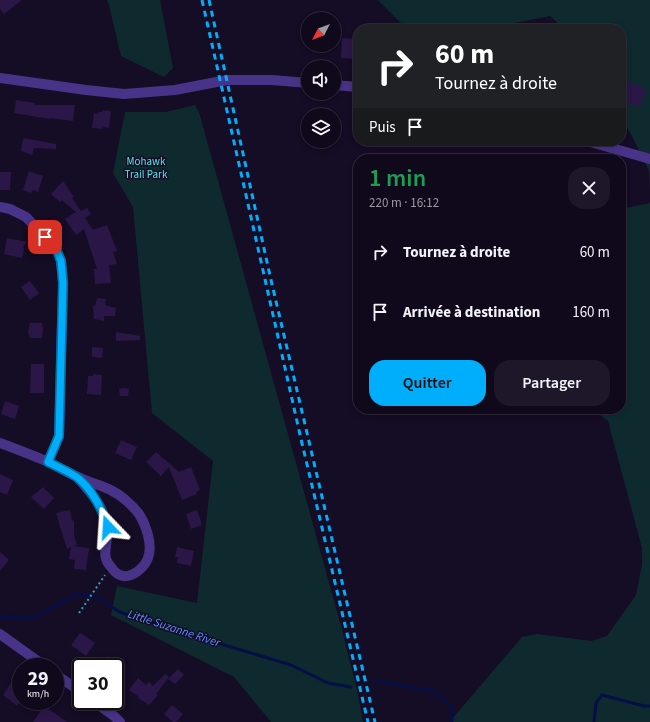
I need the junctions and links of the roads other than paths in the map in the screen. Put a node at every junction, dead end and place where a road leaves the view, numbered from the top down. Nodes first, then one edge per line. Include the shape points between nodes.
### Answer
1 (0, 78) edge
2 (301, 82) edge
3 (341, 86) edge
4 (353, 87) edge
5 (604, 146) edge
6 (650, 159) edge
7 (0, 207) edge
8 (0, 443) edge
9 (48, 462) junction
10 (78, 478) junction
11 (0, 634) edge
12 (33, 658) edge
13 (106, 710) edge
14 (120, 722) edge

1 - 2 street via 124,94 175,90 221,80
3 - 4 street
5 - 6 street
7 - 9 street via 26,217 57,251 61,261 63,283 59,436
8 - 9 street
9 - 10 street
10 - 10 street via 97,500 108,527 106,560 121,575 135,573 148,558 150,548 147,528 139,514 114,492
11 - 12 street
13 - 14 street

